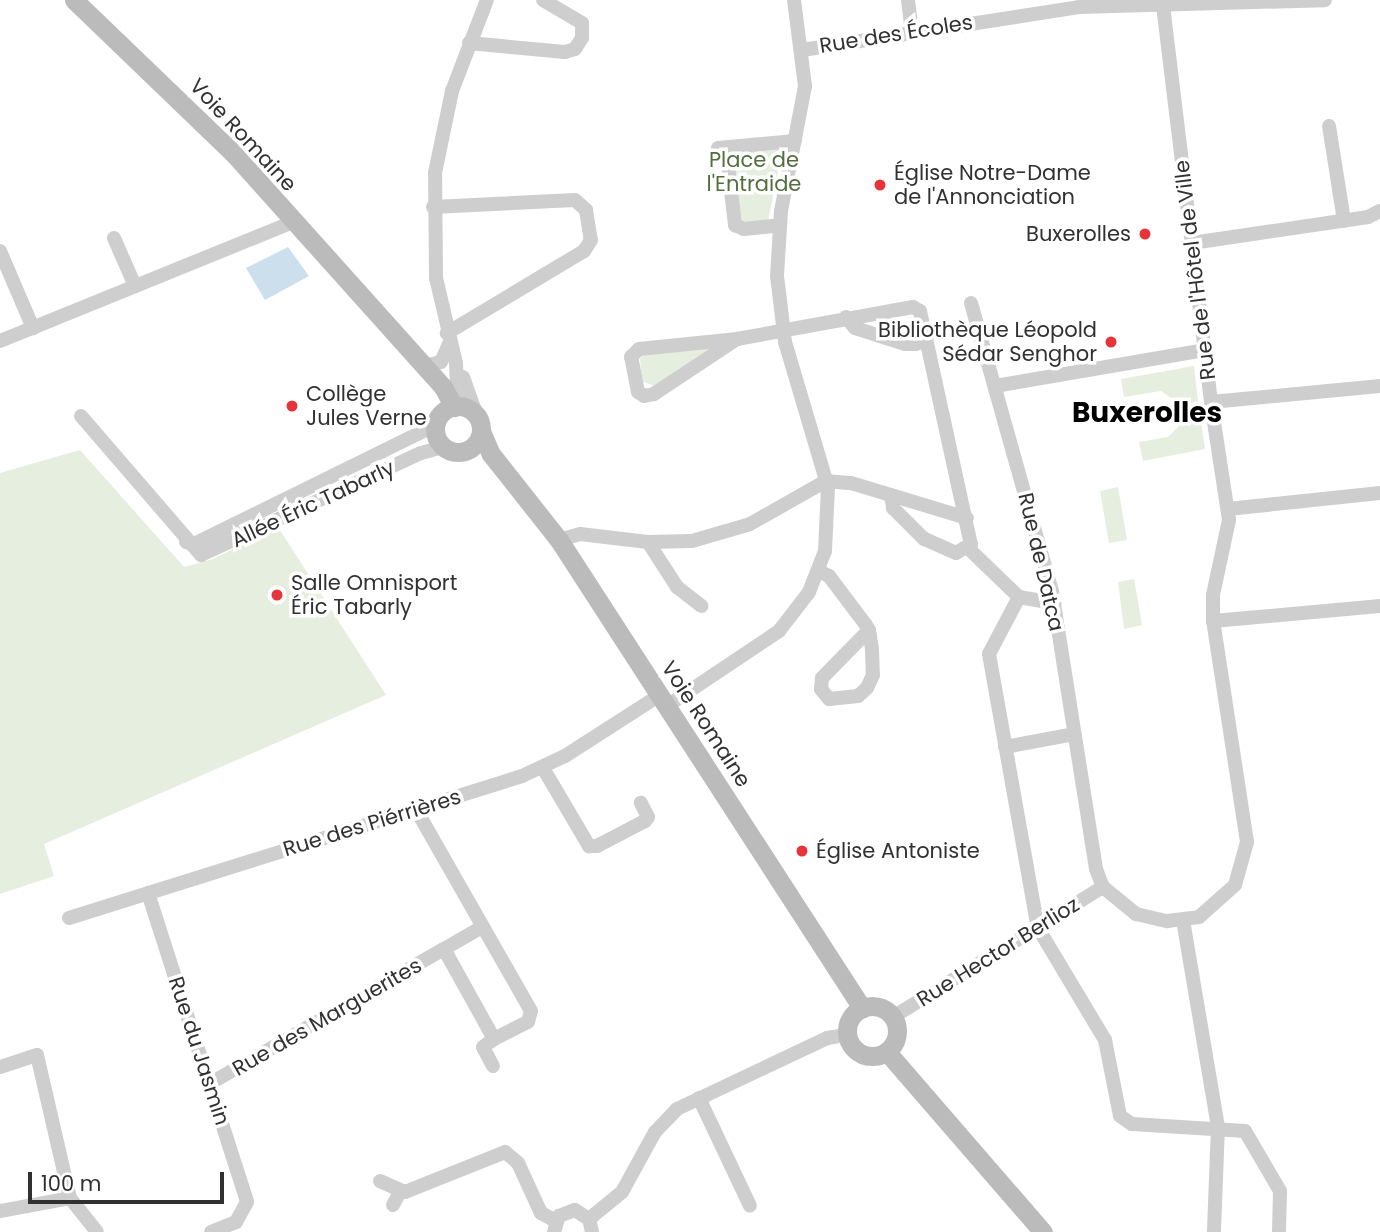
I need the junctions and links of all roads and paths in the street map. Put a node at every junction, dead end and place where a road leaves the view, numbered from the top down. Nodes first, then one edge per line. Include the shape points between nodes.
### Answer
1 (74, 0) edge
2 (486, 0) edge
3 (543, 0) edge
4 (794, 0) edge
5 (908, 0) edge
6 (1325, 0) edge
7 (1163, 3) junction
8 (912, 32) junction
9 (469, 43) junction
10 (802, 50) junction
11 (1329, 126) dead end
12 (795, 141) junction
13 (433, 207) junction
14 (1380, 211) edge
15 (1344, 221) junction
16 (293, 222) junction
17 (780, 225) junction
18 (114, 238) dead end
19 (1192, 243) junction
20 (0, 251) edge
21 (135, 286) junction
22 (971, 303) dead end
23 (370, 310) junction
24 (846, 317) junction
25 (784, 327) junction
26 (33, 328) junction
27 (928, 335) junction
28 (449, 336) junction
29 (737, 339) junction
30 (0, 341) edge
31 (1206, 350) junction
32 (456, 363) junction
33 (424, 366) junction
34 (995, 386) junction
35 (1380, 386) edge
36 (1211, 402) junction
37 (447, 414) junction
38 (81, 416) dead end
39 (479, 424) junction
40 (453, 450) junction
41 (503, 471) junction
42 (826, 481) junction
43 (1380, 493) edge
44 (891, 495) junction
45 (1228, 509) junction
46 (967, 518) junction
47 (559, 540) junction
48 (186, 542) junction
49 (648, 542) junction
50 (968, 548) junction
51 (818, 571) junction
52 (1019, 597) junction
53 (1054, 603) junction
54 (701, 606) dead end
55 (1380, 606) edge
56 (1213, 621) junction
57 (869, 630) junction
58 (664, 701) junction
59 (1074, 734) junction
60 (1005, 747) junction
61 (543, 768) junction
62 (641, 803) dead end
63 (416, 808) junction
64 (1103, 887) junction
65 (148, 893) junction
66 (69, 918) dead end
67 (1183, 920) junction
68 (482, 927) junction
69 (1038, 928) junction
70 (444, 949) junction
71 (862, 1008) junction
72 (893, 1017) junction
73 (847, 1035) junction
74 (495, 1039) junction
75 (887, 1052) junction
76 (493, 1066) dead end
77 (0, 1067) edge
78 (209, 1084) junction
79 (699, 1098) junction
80 (1218, 1126) junction
81 (380, 1181) dead end
82 (70, 1198) junction
83 (750, 1206) dead end
84 (0, 1212) edge
85 (590, 1225) edge
86 (555, 1227) edge
87 (97, 1232) edge
88 (211, 1232) edge
89 (1043, 1232) edge
90 (1214, 1232) edge
91 (1279, 1232) edge

1 - 16 street, Voie Romaine via 206,125
2 - 9 street
3 - 9 street via 582,23 582,38 575,49 565,52
4 - 10 street, Rue des Piérrières
5 - 8 street
6 - 7 street, Rue des Écoles
7 - 8 street, Rue des Écoles via 1079,7
7 - 19 street, Rue de l'Hôtel de Ville
8 - 10 street, Rue des Écoles
9 - 13 street via 439,144
10 - 12 street, Rue des Piérrières via 805,86
11 - 15 street
12 - 17 street, Rue des Piérrières
12 - 17 street via 722,148 735,225 744,229
13 - 28 street via 436,278
13 - 28 street via 575,200 586,210 591,240 584,251
14 - 15 street
15 - 19 street
16 - 21 street
16 - 23 street, Voie Romaine
17 - 25 street, Rue des Piérrières via 777,276
18 - 21 street
19 - 31 street, Rue de l'Hôtel de Ville
20 - 26 street
21 - 26 street
22 - 34 street, Rue de Datca
23 - 33 street, Voie Romaine
23 - 37 street, Voie Romaine
24 - 25 street
24 - 27 street via 855,328 905,344 916,344
24 - 27 street via 913,307 924,315
25 - 29 street
25 - 42 street, Rue des Piérrières
26 - 30 street
27 - 46 street via 944,427
28 - 32 street
28 - 33 street via 445,358
29 - 29 street via 654,394 638,392 631,357 636,350
31 - 34 street
31 - 36 street, Rue de l'Hôtel de Ville
32 - 37 street
32 - 39 street
33 - 37 street, Voie Romaine
34 - 53 street, Rue de Datca
35 - 36 street
36 - 45 street, Rue de l'Hôtel de Ville
37 - 39 street, Voie Romaine
37 - 40 street, Voie Romaine via 437,438
37 - 48 street, Allée Éric Tabarly via 194,544
38 - 48 street
39 - 40 street via 475,444
39 - 41 street, Voie Romaine
40 - 41 street, Voie Romaine
40 - 48 street, Allée Éric Tabarly via 421,453 207,554 198,554
41 - 47 street, Voie Romaine
42 - 44 street
42 - 49 street via 723,534 692,541
42 - 51 street, Rue des Piérrières via 828,530
43 - 45 street
44 - 46 street
44 - 50 street via 893,508 924,539 950,552
45 - 56 street, Rue de l'Hôtel de Ville
46 - 50 street via 973,539
47 - 49 street via 580,534
47 - 58 street, Voie Romaine
49 - 54 street via 681,592
50 - 52 street
51 - 57 street via 828,576
51 - 58 street, Rue des Piérrières via 779,631
52 - 53 street
52 - 60 street via 989,654
53 - 59 street, Rue de Datca
55 - 56 street
56 - 67 street, Rue de l'Hôtel de Ville via 1246,854 1226,897 1199,917
57 - 57 street via 871,684 858,696 829,699 821,689 822,678
58 - 61 street, Rue des Piérrières
58 - 71 street, Voie Romaine
59 - 60 street
59 - 64 street, Rue de Datca via 1088,827
60 - 69 street
61 - 62 street via 589,846 645,821 648,817
61 - 63 street, Rue des Piérrières
63 - 65 street, Rue des Piérrières
63 - 68 street
64 - 67 street via 1136,914
64 - 69 street, Rue Hector Berlioz
65 - 66 street, Rue des Piérrières
65 - 78 street, Rue du Jasmin
67 - 80 street
68 - 70 street, Rue des Marguerites
68 - 74 street via 532,1017
69 - 72 street, Rue Hector Berlioz
69 - 80 street via 1105,1040 1120,1116 1132,1124
70 - 74 street, Rue des Marguerites
70 - 78 street, Rue des Marguerites
71 - 72 street via 879,1007
71 - 73 street via 850,1019
72 - 75 street via 896,1039
73 - 75 street via 863,1055
73 - 79 street via 827,1038
74 - 76 street via 483,1047
75 - 89 street
77 - 82 street via 37,1055
78 - 88 street, Rue du Jasmin via 247,1202 236,1222
79 - 83 street
79 - 85 street via 663,1121 622,1192
80 - 90 street
80 - 91 street via 1245,1131 1280,1191
81 - 86 street via 396,1198 500,1151 514,1158 541,1213
82 - 84 street
82 - 87 street
85 - 86 street via 570,1211

